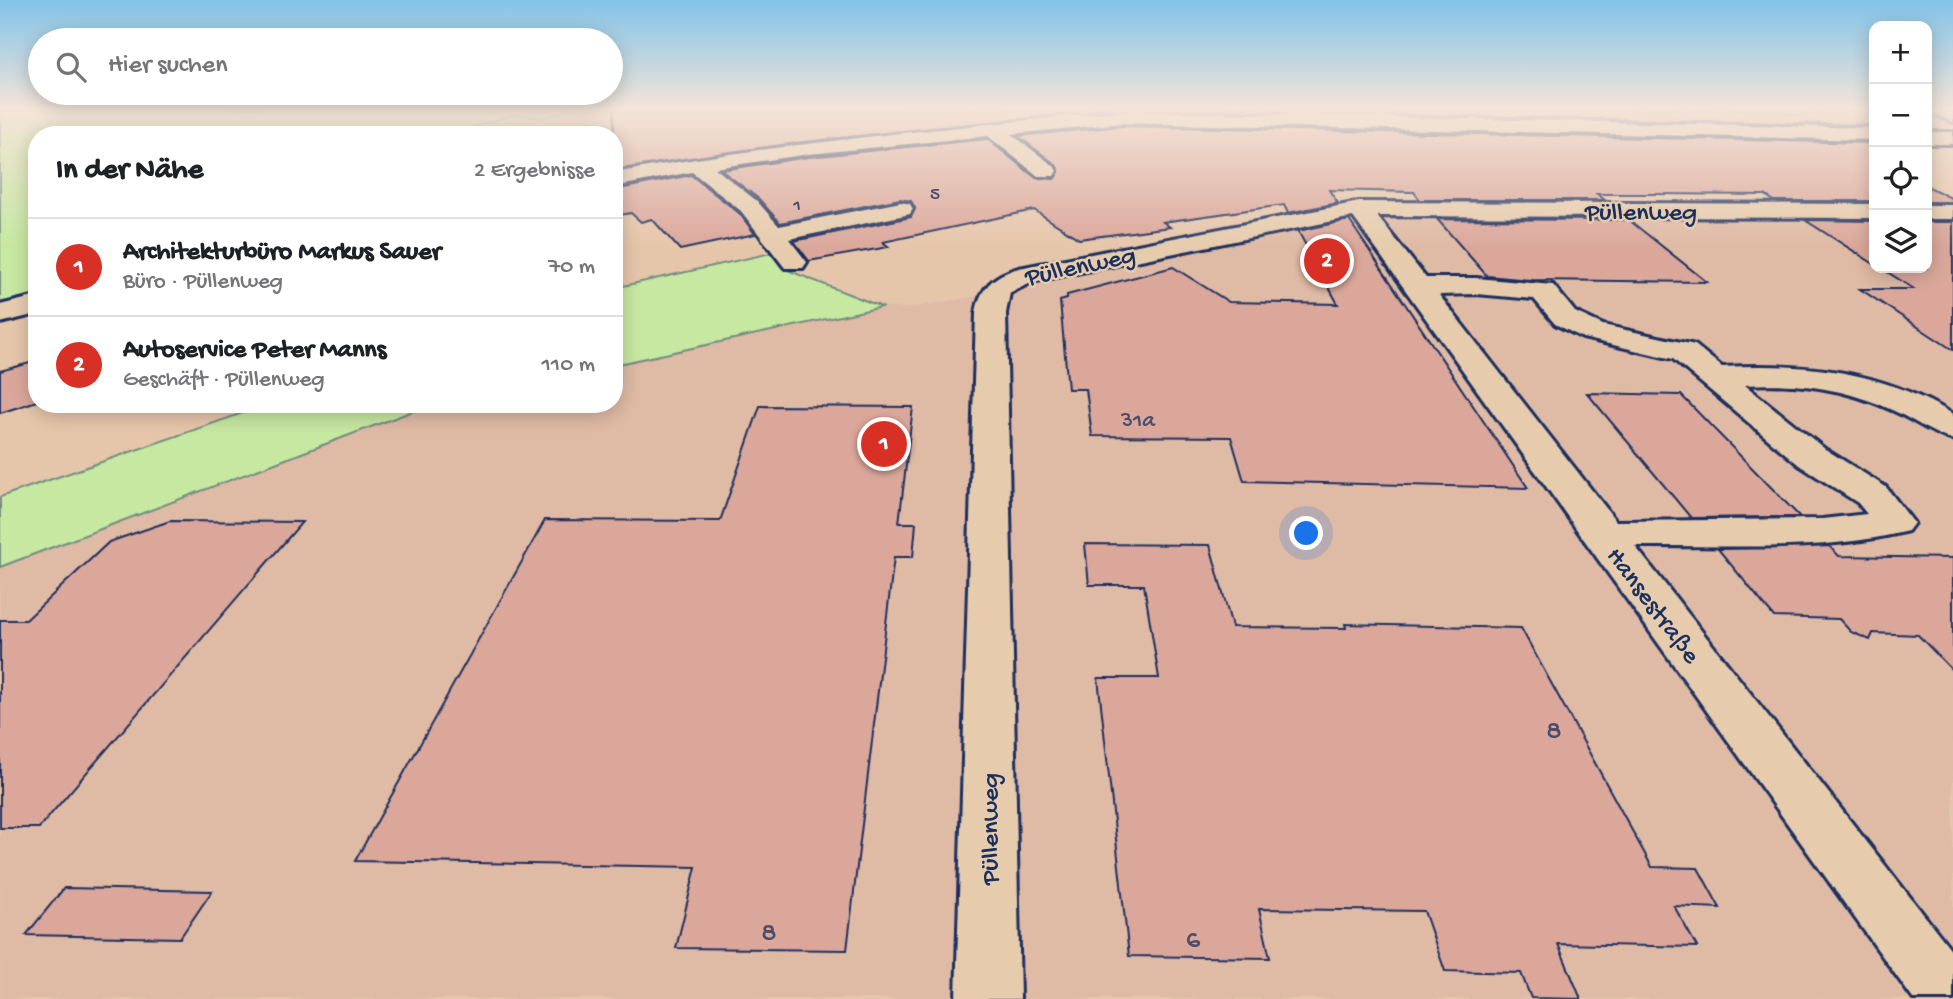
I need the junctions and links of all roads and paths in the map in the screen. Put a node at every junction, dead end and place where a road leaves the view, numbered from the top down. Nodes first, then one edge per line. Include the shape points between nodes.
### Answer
1 (772, 155) edge
2 (1028, 155) edge
3 (696, 164) junction
4 (1046, 171) dead end
5 (623, 178) edge
6 (901, 209) dead end
7 (1359, 209) junction
8 (1869, 211) edge
9 (1932, 212) edge
10 (1953, 212) edge
11 (774, 235) junction
12 (794, 262) dead end
13 (1417, 287) junction
14 (28, 307) edge
15 (0, 314) edge
16 (1715, 377) junction
17 (1953, 429) edge
18 (1602, 534) junction
19 (988, 999) edge
20 (1951, 999) edge

1 - 3 street
2 - 4 street
3 - 5 street
3 - 11 street via 749,206
6 - 11 street
7 - 8 street, Püllenweg
7 - 13 street, Hansestraße
7 - 19 street, Püllenweg via 1020,276 994,292 990,327
9 - 10 street
11 - 12 street
13 - 16 street via 1543,291 1565,318 1594,332 1684,352
13 - 18 street, Hansestraße
14 - 15 street
16 - 17 street via 1787,374 1835,380 1874,391
16 - 18 street via 1812,457 1872,495 1894,523 1822,531
18 - 20 street, Hansestraße

